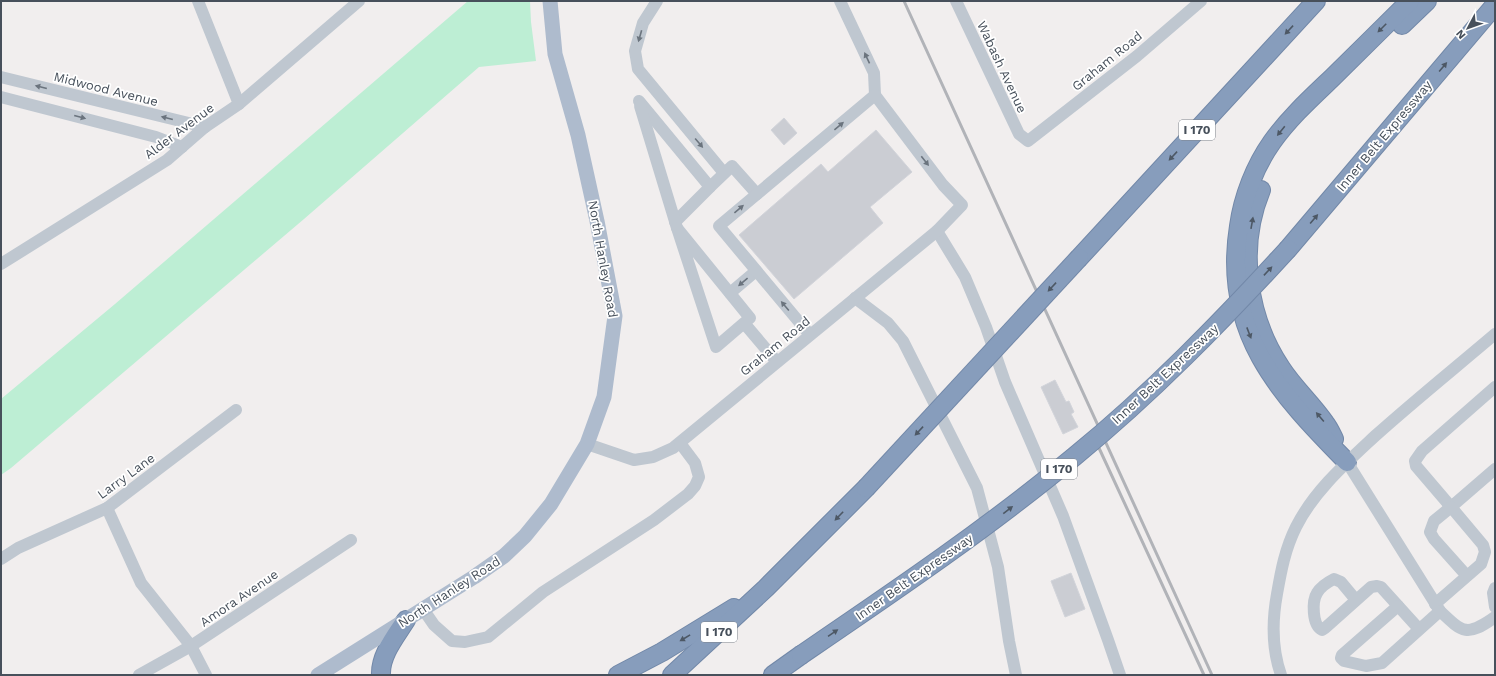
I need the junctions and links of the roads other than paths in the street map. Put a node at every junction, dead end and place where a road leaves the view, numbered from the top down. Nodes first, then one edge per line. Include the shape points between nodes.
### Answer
1 (198, 1) edge
2 (359, 1) edge
3 (550, 1) edge
4 (657, 1) edge
5 (840, 1) edge
6 (956, 1) edge
7 (1201, 1) edge
8 (1316, 1) edge
9 (1410, 1) edge
10 (1427, 1) edge
11 (1495, 5) edge
12 (1495, 17) edge
13 (1459, 48) junction
14 (1, 77) edge
15 (875, 96) junction
16 (1, 97) edge
17 (238, 104) junction
18 (205, 128) junction
19 (1028, 140) joint
20 (182, 147) junction
21 (724, 173) junction
22 (710, 187) junction
23 (757, 194) junction
24 (676, 225) junction
25 (937, 231) junction
26 (1, 264) edge
27 (756, 271) junction
28 (730, 293) junction
29 (855, 298) junction
30 (744, 323) junction
31 (1495, 334) edge
32 (810, 335) junction
33 (777, 362) junction
34 (1495, 387) edge
35 (236, 410) dead end
36 (680, 443) junction
37 (587, 444) junction
38 (1347, 462) junction
39 (1495, 469) edge
40 (1451, 507) junction
41 (107, 508) junction
42 (351, 540) dead end
43 (1, 559) edge
44 (1467, 576) junction
45 (766, 588) junction
46 (1495, 588) edge
47 (1356, 600) dead end
48 (1398, 606) junction
49 (1495, 607) edge
50 (1437, 608) junction
51 (423, 609) junction
52 (1495, 617) edge
53 (406, 620) junction
54 (1419, 629) junction
55 (192, 646) junction
56 (801, 655) junction
57 (139, 675) edge
58 (206, 675) edge
59 (318, 675) edge
60 (380, 675) edge
61 (618, 675) edge
62 (672, 675) edge
63 (773, 675) edge
64 (782, 675) edge
65 (1016, 675) edge
66 (1120, 675) edge
67 (1280, 675) edge

1 - 17 street
2 - 17 street, Alder Avenue
3 - 37 main road, North Hanley Road via 555,54 578,136 615,316 604,397
4 -> 21 street via 643,23 637,44 638,69
15 -> 5 street via 874,73
6 - 19 street, Wabash Avenue via 1019,134
7 - 19 street, Graham Road via 1137,56
8 -> 45 highway, I 170, bridge via 861,493
9 -> 38 highway via 1308,101 1271,143 1247,191 1240,214 1237,284 1242,316 1252,341 1263,364 1286,396
38 -> 10 highway via 1326,423 1282,369 1269,348 1259,324 1251,295 1248,270 1252,221 1268,173 1298,129
11 - 13 highway, Inner Belt Expressway / I 170
12 - 13 highway
56 -> 13 highway, Inner Belt Expressway / I 170, bridge via 941,560 1009,509 1076,456 1140,399 1232,310 1288,249
18 -> 14 street, Midwood Avenue
23 -> 15 street
15 -> 25 street, Graham Road via 962,205
16 -> 20 street via 156,137
17 - 18 street, Alder Avenue
18 - 20 street, Alder Avenue
20 - 26 street, Alder Avenue via 167,160
21 - 22 street
21 - 23 street via 732,166
22 - 24 street
22 - 24 street via 639,101
27 -> 23 street via 719,226
24 - 28 street
24 - 30 street via 716,347
25 - 29 street, Graham Road
25 - 66 street via 965,277 983,320 1005,382 1063,516
27 -> 28 street
32 -> 27 street
28 - 30 street via 750,318
29 - 32 street, Graham Road
29 - 65 street via 888,323 903,341 977,488 998,567
30 - 33 street
31 - 38 street
32 - 33 street, Graham Road
33 - 36 street, Graham Road
34 - 40 street via 1414,461
35 - 41 street, Larry Lane
36 - 37 street, Graham Road via 653,456 634,460
36 - 51 street via 695,463 699,477 688,494 654,520 543,592 488,637 465,642 452,641 434,625
37 - 51 main road, North Hanley Road via 551,504 525,536 504,556
38 - 50 street
38 - 67 street via 1313,499 1296,527 1283,561 1275,605 1274,646
39 - 40 street
40 - 44 street via 1486,552 1481,564
40 - 44 street via 1434,521 1430,532
41 - 43 street, Larry Lane via 18,548
41 - 55 street via 141,583
42 - 55 street, Amora Avenue
44 - 50 street
45 -> 61 highway via 662,652
45 - 62 highway, I 170
46 - 49 street
47 - 48 street via 1371,587 1377,586 1381,587
48 - 54 street
48 - 54 street via 1341,658 1366,666 1382,663
50 - 52 street via 1456,627 1463,630 1483,626
50 - 54 street
51 - 53 main road, North Hanley Road
53 - 59 main road, North Hanley Road
53 - 60 highway via 389,647
55 - 57 street, Amora Avenue
55 - 58 street
56 - 63 highway, Inner Belt Expressway / I 170
56 - 64 highway

